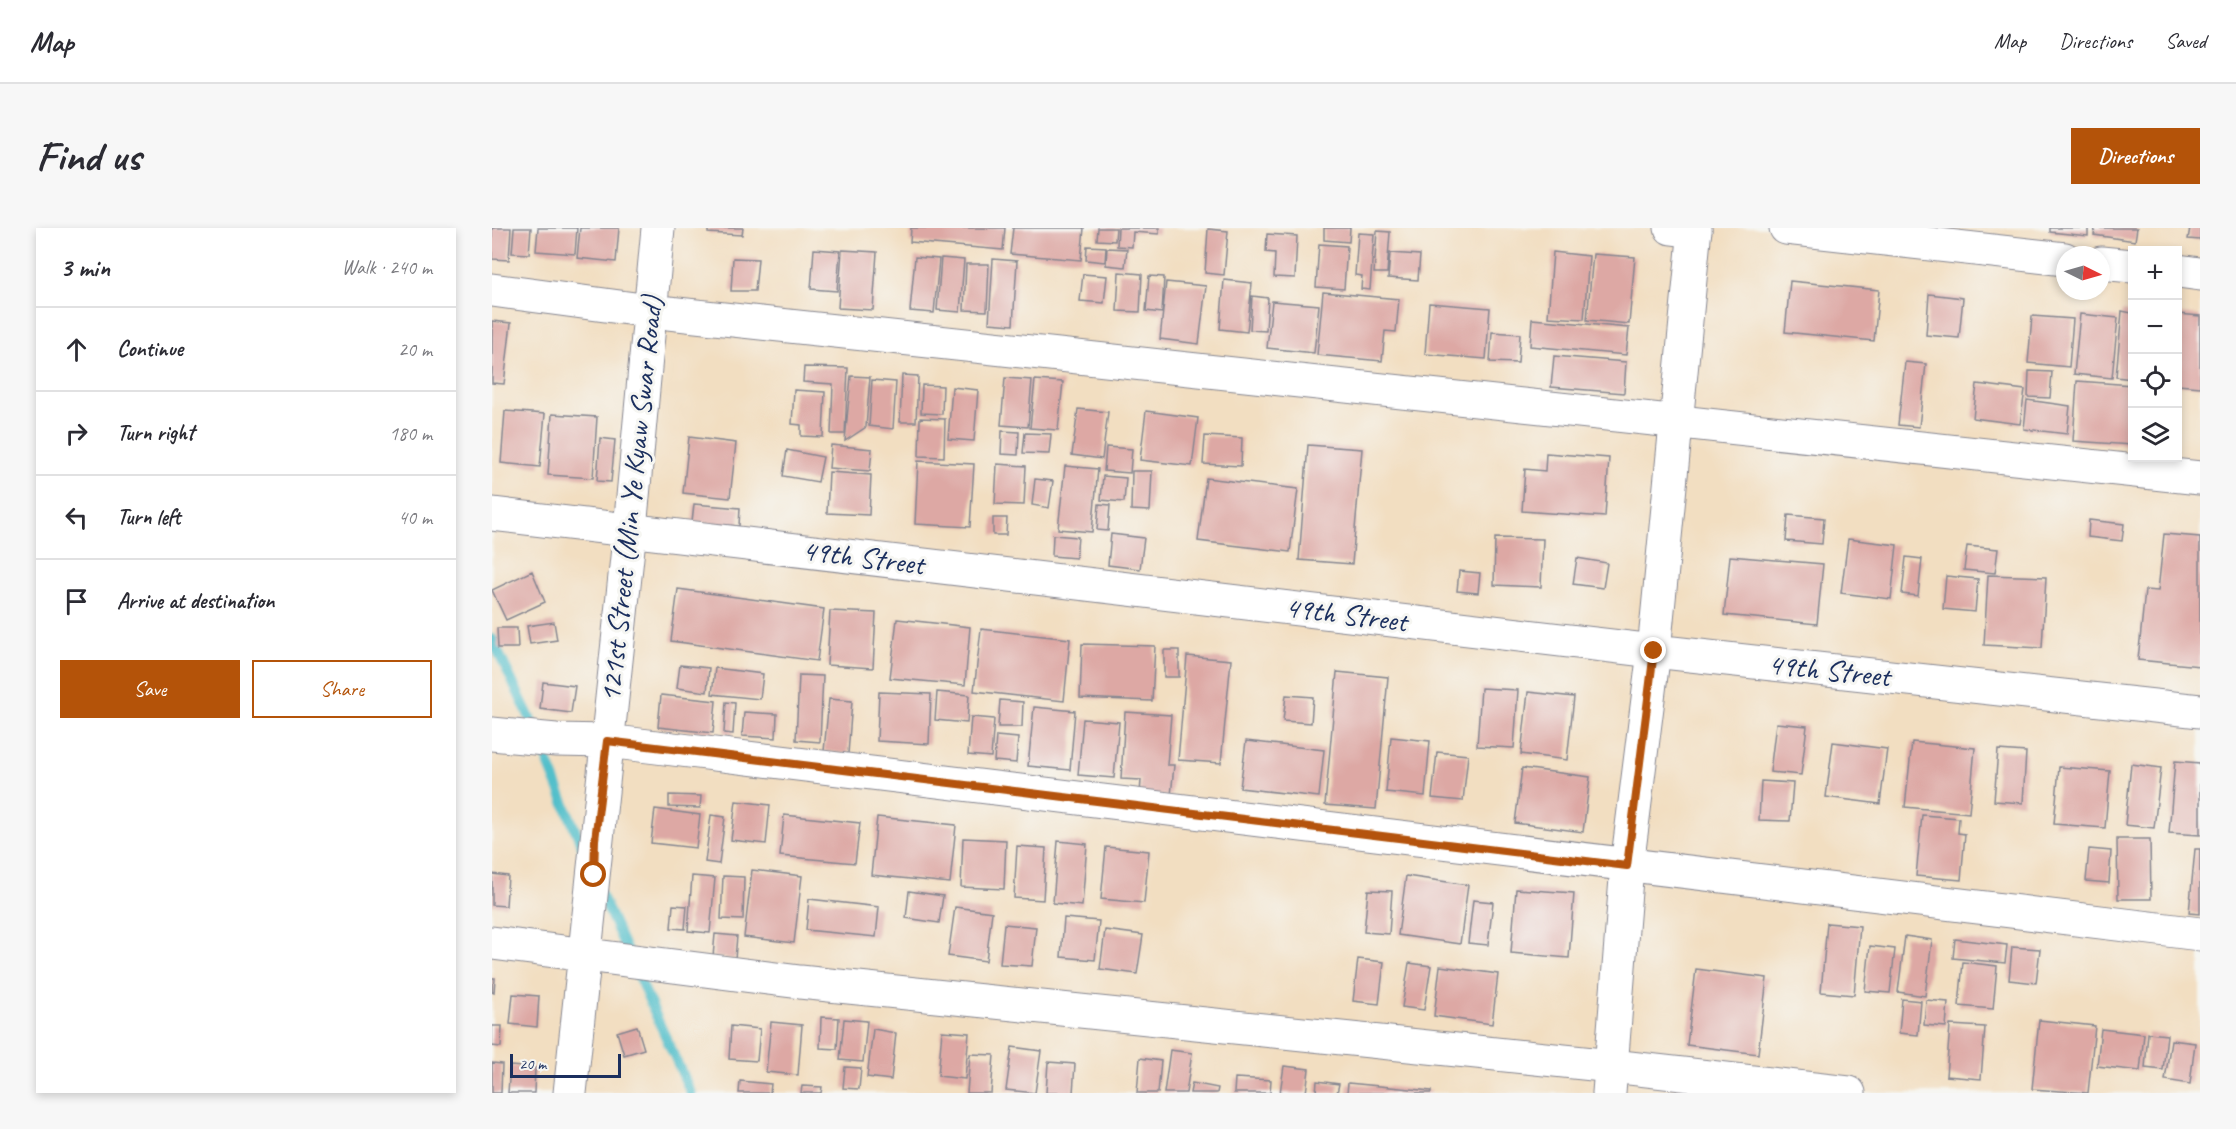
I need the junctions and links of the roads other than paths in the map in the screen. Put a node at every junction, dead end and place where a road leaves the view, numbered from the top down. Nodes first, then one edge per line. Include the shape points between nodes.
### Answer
1 (658, 228) edge
2 (1786, 228) edge
3 (1687, 229) edge
4 (2056, 258) edge
5 (2110, 264) edge
6 (2128, 266) edge
7 (2182, 272) edge
8 (2200, 274) edge
9 (492, 290) edge
10 (650, 311) junction
11 (1676, 422) junction
12 (2200, 478) edge
13 (492, 514) edge
14 (630, 529) junction
15 (1654, 651) junction
16 (2200, 711) edge
17 (498, 734) edge
18 (607, 741) junction
19 (1627, 866) junction
20 (2200, 934) edge
21 (492, 943) edge
22 (611, 959) junction
23 (1610, 1079) edge
24 (570, 1093) edge
25 (1848, 1093) edge

1 - 10 street, 121st Street (Min Ye Kyaw Swar Road)
2 - 4 street
3 - 11 street
5 - 6 street
7 - 8 street
9 - 10 street
10 - 11 street
10 - 14 street, 121st Street (Min Ye Kyaw Swar Road)
11 - 12 street
11 - 15 street
13 - 14 street, 49th Street
14 - 15 street, 49th Street
14 - 18 street, 121st Street (Min Ye Kyaw Swar Road)
15 - 16 street, 49th Street
15 - 19 street
17 - 18 street
18 - 19 street
18 - 22 street, 121st Street (Min Ye Kyaw Swar Road)
19 - 20 street
19 - 23 street
21 - 22 street
22 - 23 street
22 - 24 street, 121st Street (Min Ye Kyaw Swar Road)
23 - 25 street

